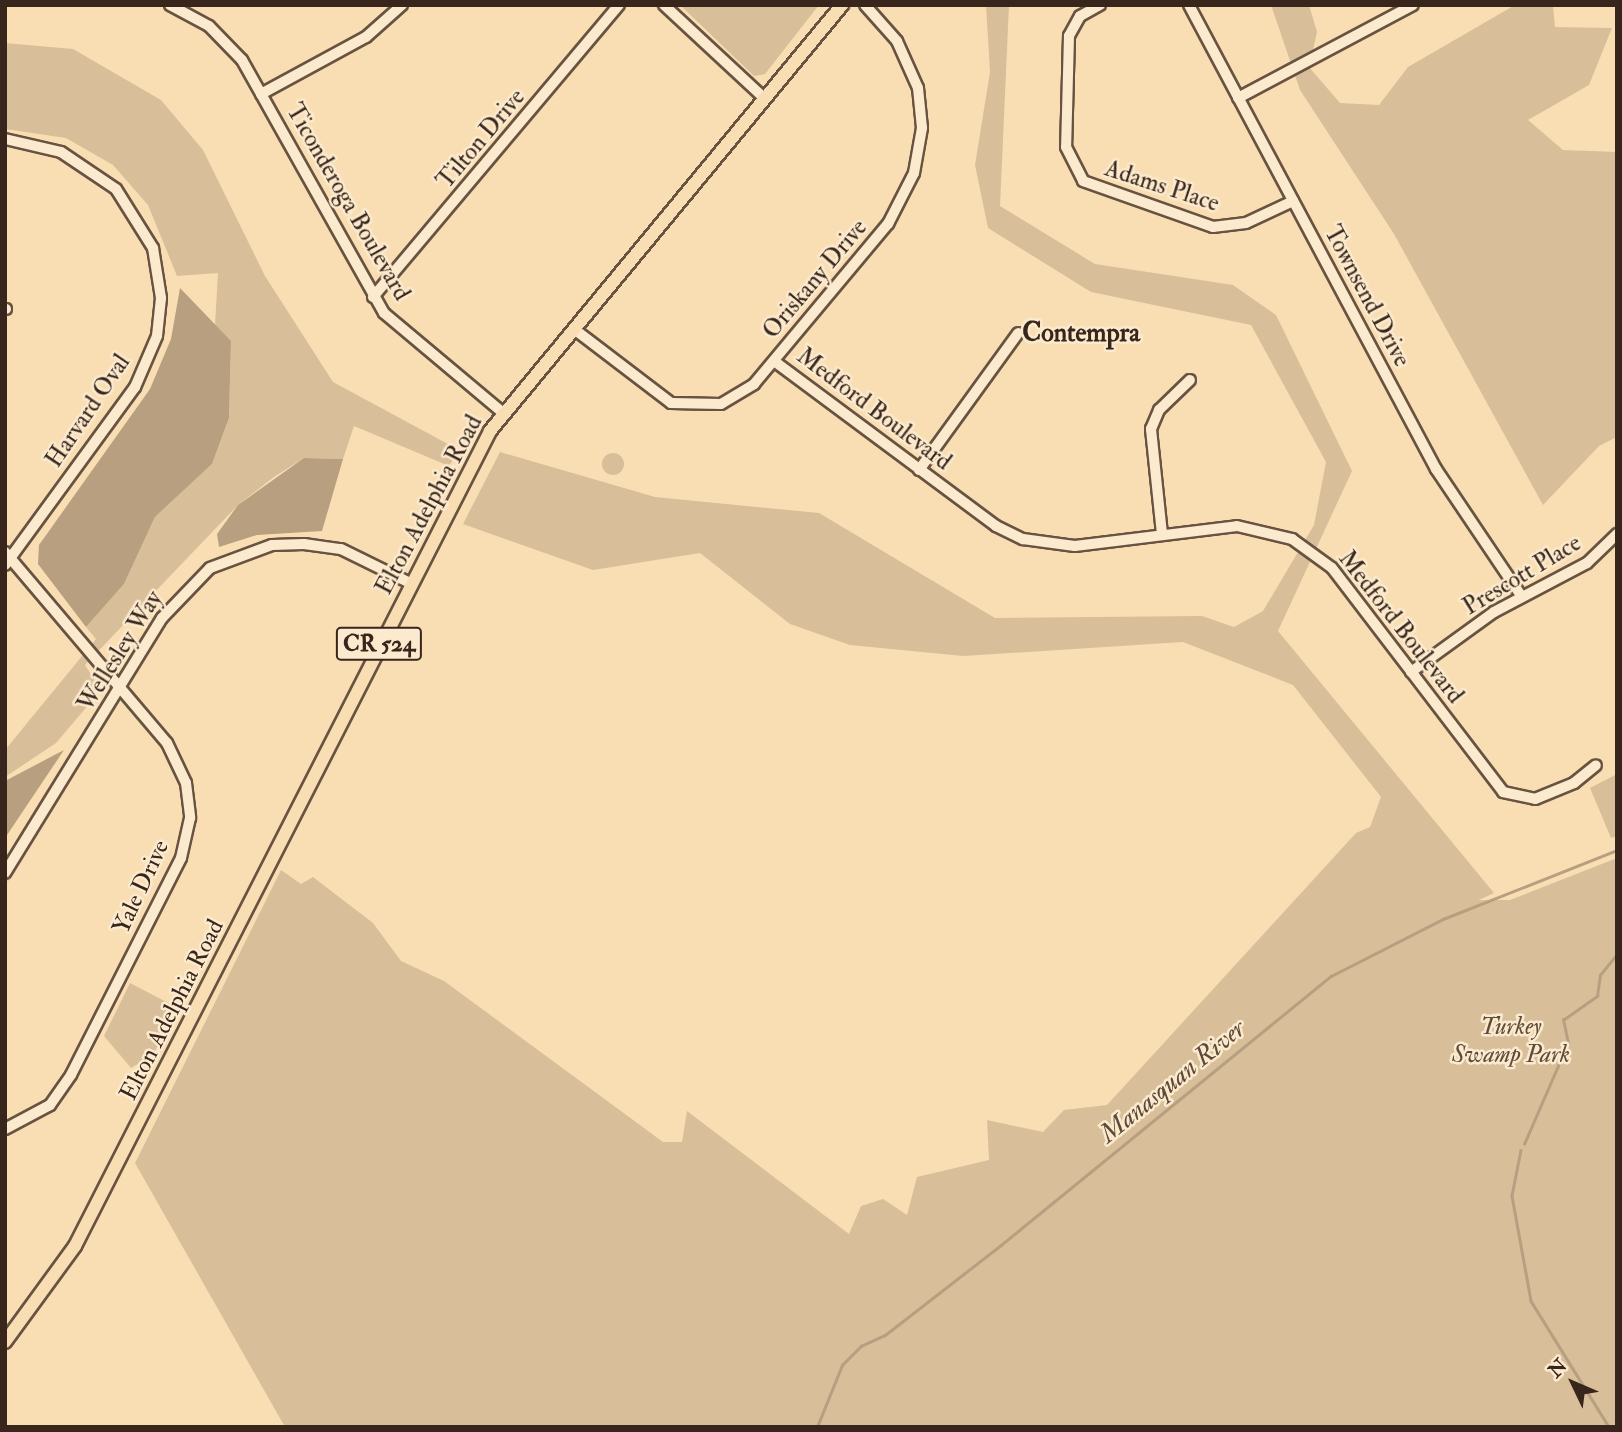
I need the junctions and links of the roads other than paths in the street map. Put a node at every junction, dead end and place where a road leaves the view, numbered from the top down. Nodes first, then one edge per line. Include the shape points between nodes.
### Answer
1 (170, 5) edge
2 (402, 5) edge
3 (619, 5) edge
4 (664, 5) edge
5 (842, 5) edge
6 (865, 5) edge
7 (1100, 5) edge
8 (1189, 5) edge
9 (1413, 5) edge
10 (261, 94) junction
11 (764, 98) junction
12 (1238, 98) junction
13 (5, 139) edge
14 (1293, 201) junction
15 (373, 297) junction
16 (574, 329) junction
17 (1018, 333) dead end
18 (774, 361) junction
19 (1190, 380) dead end
20 (503, 413) junction
21 (919, 470) junction
22 (1163, 534) junction
23 (1617, 534) edge
24 (7, 558) edge
25 (410, 583) junction
26 (1522, 597) junction
27 (1411, 673) junction
28 (121, 688) junction
29 (1596, 765) dead end
30 (5, 873) edge
31 (5, 1129) edge
32 (5, 1342) edge

1 - 10 street, Ticonderoga Boulevard via 222,36
2 - 10 street via 366,37
3 - 15 street, Tilton Drive
4 - 11 street
5 - 11 main road, Elton Adelphia Road / CR 524
6 - 18 street, Oriskany Drive via 897,41 914,76 920,152 893,216
7 - 14 street, Adams Place via 1080,16 1069,36 1066,147 1083,181 1213,228 1246,223
8 - 12 street, Townsend Drive
9 - 12 street
10 - 15 street, Ticonderoga Boulevard
11 - 16 main road, Elton Adelphia Road / CR 524
12 - 14 street, Townsend Drive
13 - 24 street, Harvard Oval via 61,152 116,189 146,233 161,298 157,336 135,387
14 - 26 street, Townsend Drive via 1436,469
15 - 20 street, Ticonderoga Boulevard via 404,332
16 - 18 street, Oriskany Drive via 650,392 689,407 739,397
16 - 20 main road, Elton Adelphia Road / CR 524
17 - 21 street
18 - 21 street, Medford Boulevard
19 - 22 street via 1159,410 1151,429
20 - 25 main road, Elton Adelphia Road / CR 524
21 - 22 street, Medford Boulevard via 996,526 1033,542 1074,546
22 - 27 street, Medford Boulevard via 1250,527 1310,549
23 - 26 street, Prescott Place via 1587,562
24 - 28 street, Yale Drive
25 - 28 street, Wellesley Way via 341,549 272,545 234,556 190,584
25 - 32 main road, Elton Adelphia Road / CR 524 via 80,1236 53,1283
26 - 27 street, Prescott Place
27 - 29 street, Medford Boulevard via 1513,797 1553,792
28 - 30 street, Wellesley Way
28 - 31 street, Yale Drive via 178,763 189,799 187,839 71,1075 50,1105

